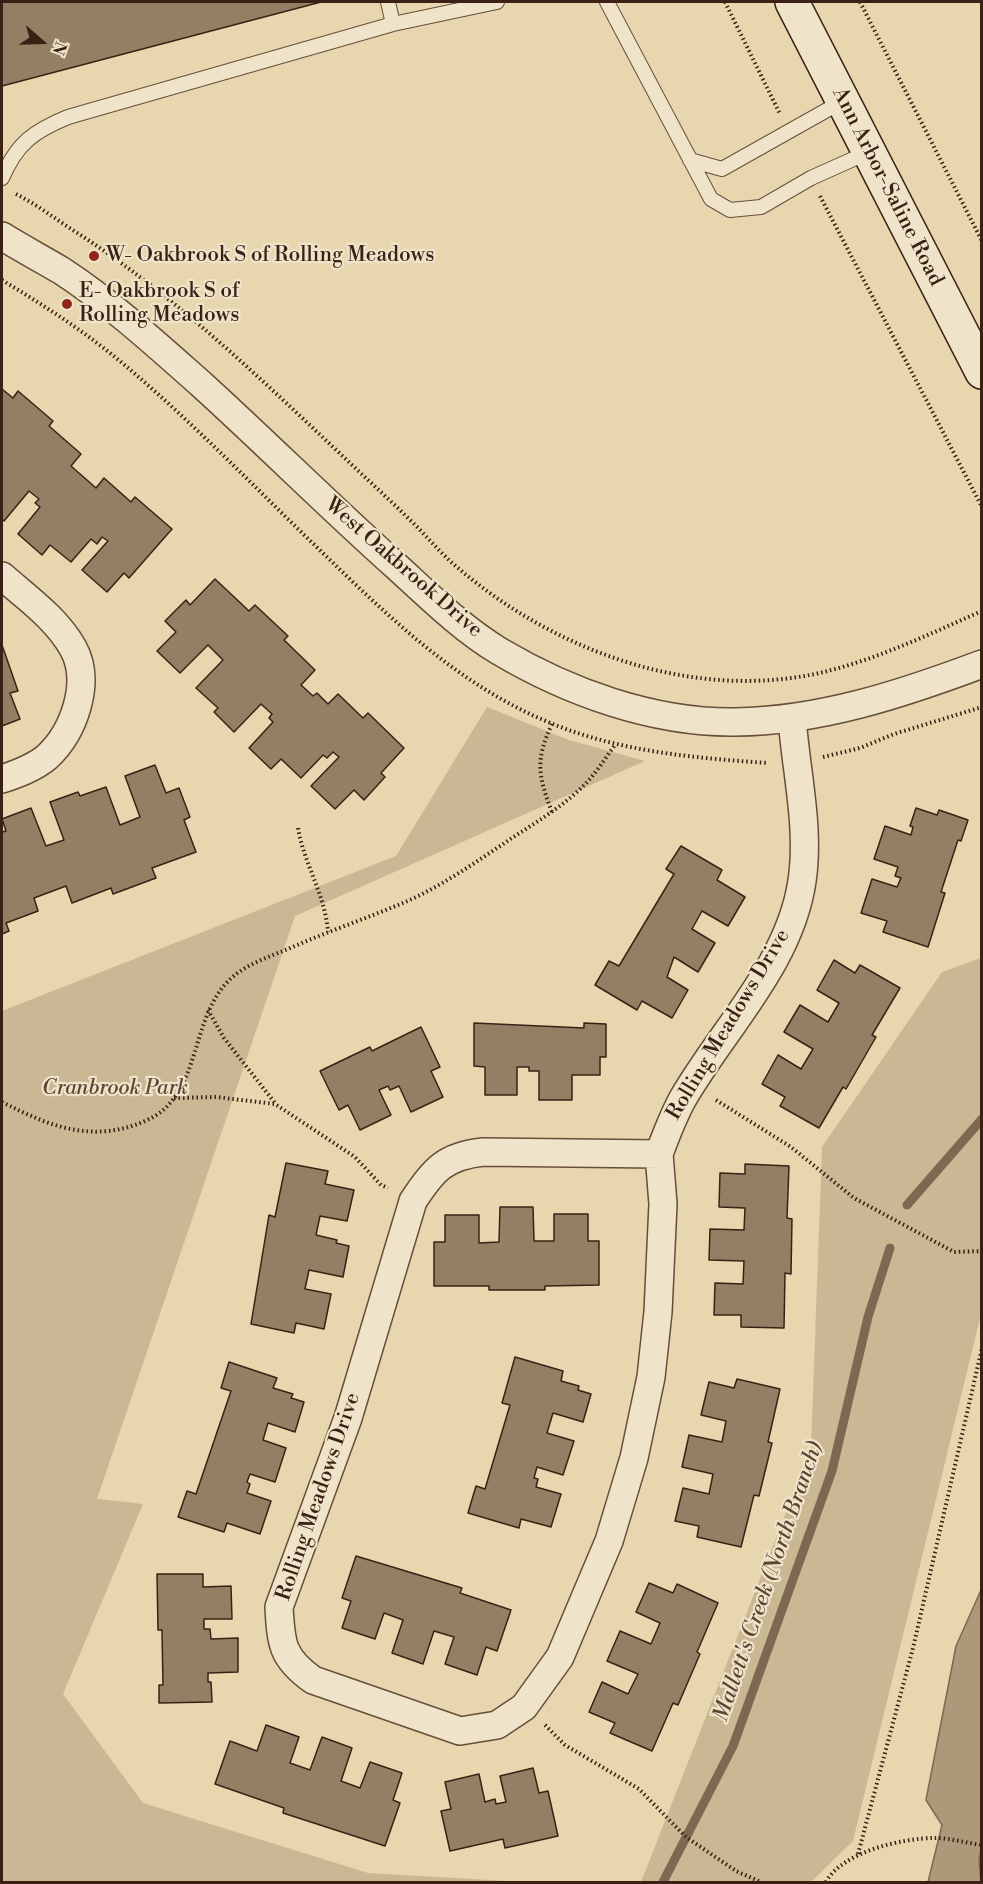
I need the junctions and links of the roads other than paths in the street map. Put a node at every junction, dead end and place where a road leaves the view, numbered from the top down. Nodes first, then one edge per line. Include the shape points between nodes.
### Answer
1 (388, 2) edge
2 (497, 2) edge
3 (607, 2) edge
4 (792, 2) edge
5 (393, 24) junction
6 (843, 101) junction
7 (869, 152) junction
8 (690, 160) junction
9 (2, 178) edge
10 (2, 236) edge
11 (981, 372) edge
12 (2, 576) edge
13 (981, 664) edge
14 (792, 718) junction
15 (2, 779) edge
16 (659, 1154) junction

1 - 5 lane
2 - 5 lane
3 - 8 lane
4 - 6 main road, Ann Arbor-Saline Road
5 - 9 lane via 68,117 41,128 19,147
6 - 7 main road, Ann Arbor-Saline Road
6 - 8 lane via 722,169
7 - 8 lane via 760,207 730,210 711,200
7 - 11 main road, Ann Arbor-Saline Road
10 - 14 street, West Oakbrook Drive via 63,272 130,323 443,608 497,650 561,683 629,707 683,719 734,722
12 - 15 street via 56,623 74,650 80,677 78,706 70,726 47,757
13 - 14 street, West Oakbrook Drive via 854,706
14 - 16 street, Rolling Meadows Drive via 804,820 802,882 794,912 765,972 691,1086
16 - 16 street, Rolling Meadows Drive via 462,1154 429,1176 413,1201 348,1418 279,1606 281,1636 293,1665 313,1680 460,1731 497,1725 524,1707 543,1684 560,1657 609,1541 634,1458 651,1377 658,1312 663,1204

